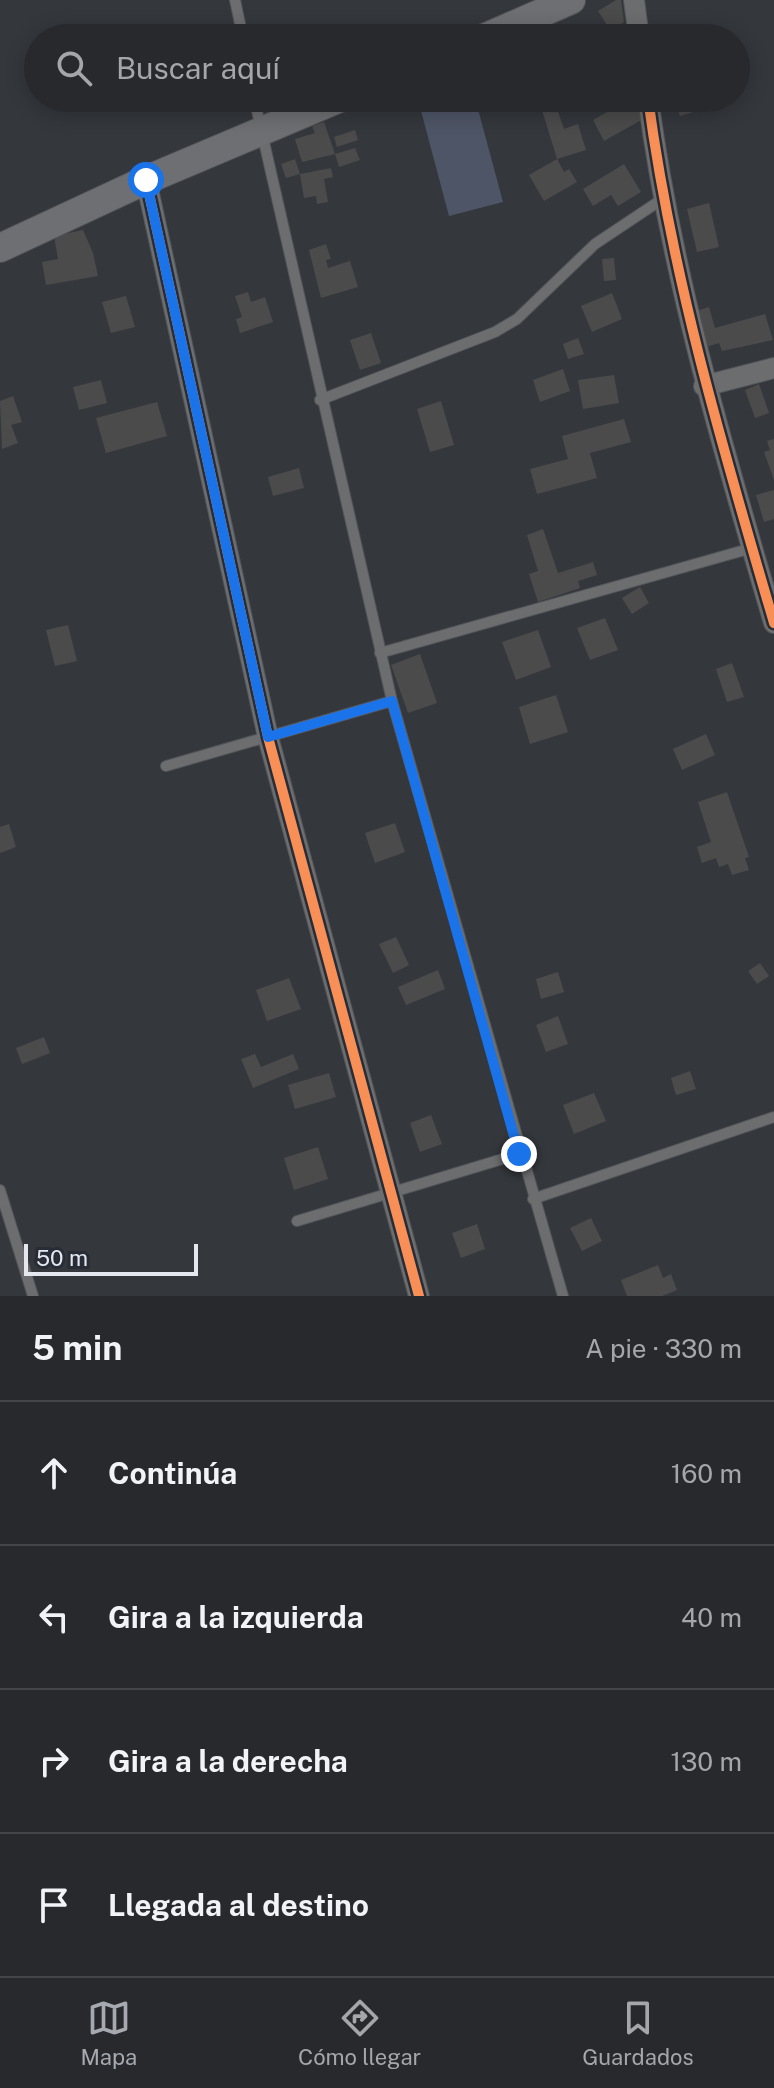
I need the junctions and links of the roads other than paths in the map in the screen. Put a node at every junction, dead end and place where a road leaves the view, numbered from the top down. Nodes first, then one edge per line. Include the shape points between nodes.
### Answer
1 (235, 0) edge
2 (571, 0) edge
3 (634, 0) edge
4 (240, 24) edge
5 (516, 24) edge
6 (637, 24) edge
7 (257, 112) edge
8 (306, 112) edge
9 (650, 112) edge
10 (260, 131) junction
11 (146, 180) junction
12 (661, 200) junction
13 (0, 248) edge
14 (774, 368) edge
15 (704, 386) junction
16 (320, 400) junction
17 (752, 548) junction
18 (774, 623) edge
19 (380, 653) junction
20 (392, 701) junction
21 (268, 737) junction
22 (166, 766) dead end
23 (774, 1117) edge
24 (519, 1154) junction
25 (0, 1190) edge
26 (390, 1193) junction
27 (533, 1199) junction
28 (297, 1221) dead end
29 (33, 1296) edge
30 (419, 1296) edge
31 (563, 1296) edge

1 - 4 lane
2 - 5 main road
3 - 6 street
7 - 10 lane
8 - 10 main road
9 - 12 street
10 - 11 main road
10 - 16 lane
11 - 13 main road
11 - 21 street
12 - 15 street
12 - 16 lane via 595,244 517,319 495,332
14 - 15 street
15 - 17 street
16 - 19 lane
17 - 18 street
17 - 19 lane
19 - 20 lane
20 - 21 lane
20 - 24 lane
21 - 22 lane
21 - 26 street
23 - 27 lane
24 - 26 lane
24 - 27 lane
25 - 29 lane
26 - 28 lane
26 - 30 street
27 - 31 lane

